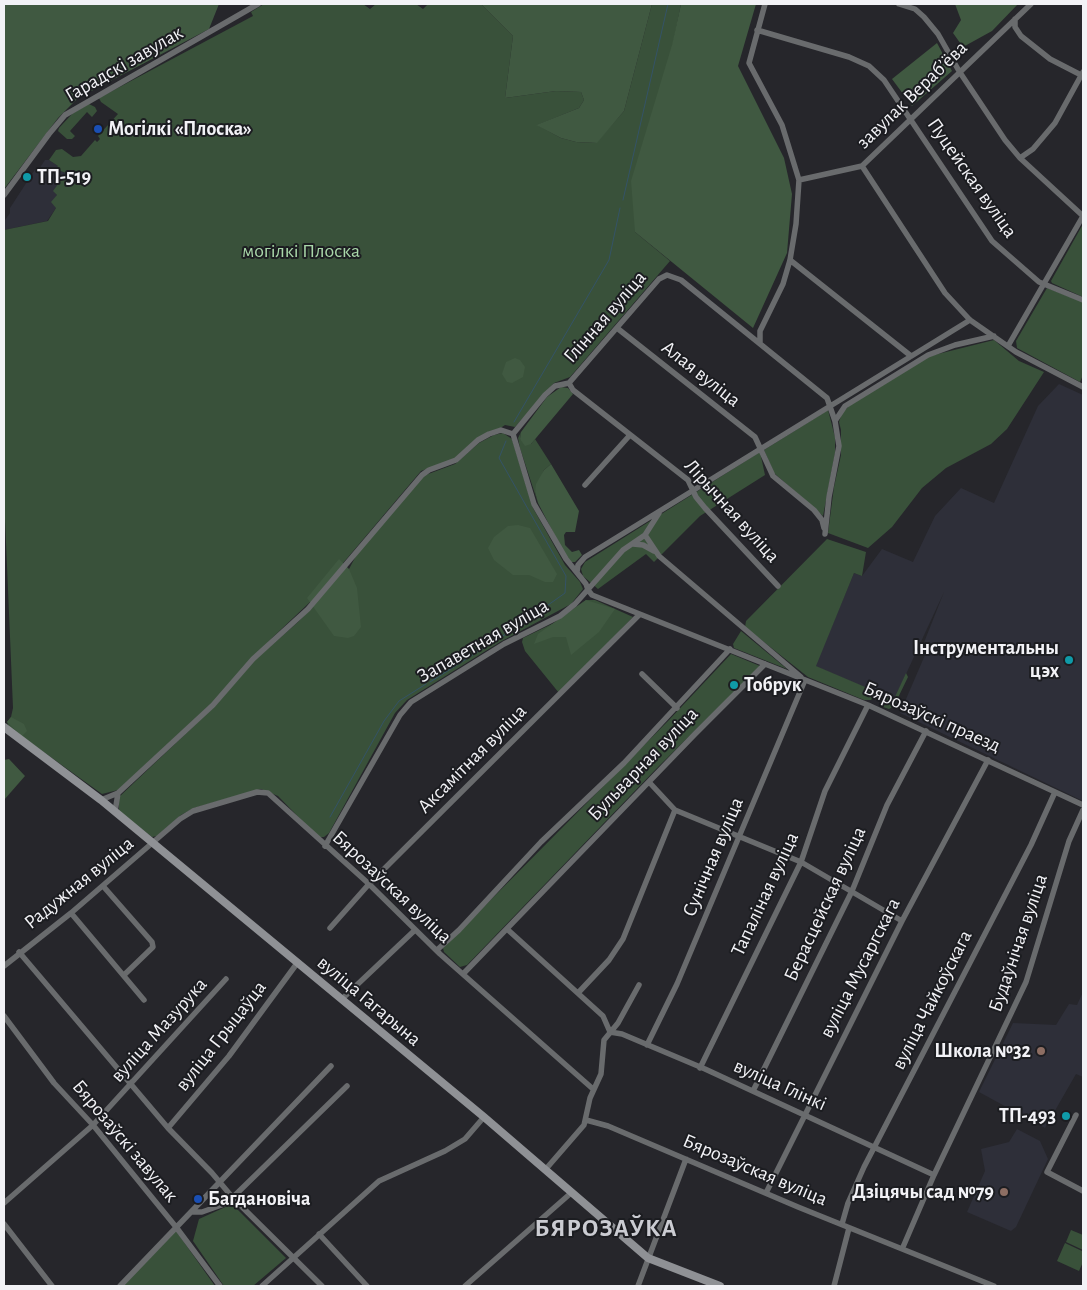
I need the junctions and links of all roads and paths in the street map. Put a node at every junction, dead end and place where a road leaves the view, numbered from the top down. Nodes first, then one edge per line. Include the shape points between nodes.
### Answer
1 (258, 4) edge
2 (765, 4) edge
3 (898, 4) edge
4 (1031, 4) edge
5 (916, 6) edge
6 (1016, 19) junction
7 (757, 30) junction
8 (959, 71) junction
9 (1083, 74) edge
10 (911, 120) junction
11 (1020, 158) junction
12 (862, 166) junction
13 (799, 180) junction
14 (4, 195) edge
15 (1083, 216) edge
16 (790, 260) junction
17 (1044, 284) junction
18 (1083, 300) edge
19 (970, 320) junction
20 (617, 328) junction
21 (760, 331) junction
22 (749, 334) junction
23 (994, 336) junction
24 (760, 342) junction
25 (1008, 346) junction
26 (911, 356) junction
27 (570, 383) junction
28 (1083, 387) edge
29 (831, 406) junction
30 (835, 421) junction
31 (513, 434) junction
32 (630, 435) junction
33 (761, 448) junction
34 (585, 485) dead end
35 (693, 491) junction
36 (659, 512) junction
37 (645, 535) junction
38 (633, 544) junction
39 (656, 552) junction
40 (577, 572) junction
41 (778, 586) dead end
42 (588, 590) junction
43 (638, 615) junction
44 (730, 649) junction
45 (765, 664) junction
46 (642, 674) dead end
47 (805, 680) junction
48 (868, 705) junction
49 (677, 708) junction
50 (4, 727) edge
51 (926, 730) junction
52 (988, 760) junction
53 (649, 782) junction
54 (1056, 792) junction
55 (118, 793) junction
56 (101, 800) junction
57 (1083, 805) edge
58 (675, 810) junction
59 (1083, 810) edge
60 (115, 812) junction
61 (740, 836) junction
62 (153, 844) junction
63 (325, 846) junction
64 (801, 862) junction
65 (369, 884) junction
66 (103, 886) junction
67 (852, 891) junction
68 (71, 913) junction
69 (902, 921) junction
70 (330, 928) dead end
71 (507, 929) junction
72 (415, 930) junction
73 (436, 950) junction
74 (19, 952) junction
75 (298, 962) junction
76 (4, 966) edge
77 (464, 973) junction
78 (124, 975) junction
79 (226, 979) dead end
80 (639, 985) dead end
81 (578, 993) junction
82 (144, 1000) dead end
83 (342, 1000) junction
84 (4, 1016) edge
85 (610, 1032) junction
86 (647, 1045) junction
87 (331, 1066) dead end
88 (700, 1068) junction
89 (132, 1085) junction
90 (347, 1086) dead end
91 (594, 1089) junction
92 (753, 1092) junction
93 (804, 1114) junction
94 (1076, 1115) dead end
95 (484, 1117) junction
96 (586, 1120) junction
97 (93, 1125) junction
98 (168, 1128) junction
99 (876, 1147) junction
100 (686, 1159) junction
101 (545, 1170) junction
102 (934, 1175) junction
103 (218, 1181) junction
104 (1083, 1191) edge
105 (571, 1193) junction
106 (766, 1193) junction
107 (233, 1198) junction
108 (4, 1203) edge
109 (191, 1212) junction
110 (4, 1224) edge
111 (842, 1224) junction
112 (176, 1227) junction
113 (849, 1228) junction
114 (319, 1234) junction
115 (903, 1248) junction
116 (293, 1258) junction
117 (648, 1258) junction
118 (983, 1284) edge
119 (218, 1285) edge
120 (52, 1286) edge
121 (120, 1286) edge
122 (262, 1286) edge
123 (322, 1286) edge
124 (367, 1286) edge
125 (465, 1286) edge
126 (638, 1286) edge
127 (720, 1286) edge
128 (834, 1286) edge
129 (994, 1286) edge

1 - 14 street, Гарадскі завулак via 70,112 49,134
2 - 7 street
3 - 5 street
4 - 6 street, завулак Верабʼёва
5 - 8 street via 938,34
6 - 8 street, завулак Верабʼёва
6 - 9 street via 1015,27 1021,36 1050,59
7 - 10 street, Пуцейская вуліца via 869,66 884,80
7 - 13 street via 749,63 782,125
8 - 10 street, завулак Верабʼёва
8 - 11 street via 1004,140
9 - 11 street via 1055,123 1033,149
10 - 12 street, завулак Верабʼёва
10 - 17 street, Пуцейская вуліца via 992,241
11 - 15 street
12 - 13 street, завулак Верабʼёва
12 - 19 street via 945,293
13 - 16 street
15 - 17 street
16 - 21 street via 783,284
16 - 26 street
17 - 18 street, Пуцейская вуліца
17 - 25 street
19 - 23 street
19 - 26 street
20 - 22 street, Глінная вуліца via 667,275 681,280
20 - 27 street, Глінная вуліца
20 - 33 street, Алая вуліца via 755,437
21 - 22 street
21 - 24 street
22 - 24 street
23 - 25 street
23 - 30 street via 928,355 845,406
24 - 29 street via 821,392
25 - 28 street
26 - 29 street
27 - 31 street via 555,386
27 - 32 street, Лірычная вуліца via 573,390
29 - 30 street
29 - 33 street
30 - 33 street, Алая вуліца via 839,446 825,534 822,520 814,510 773,476
31 - 40 street via 534,504
31 - 55 street via 501,430 489,434 456,460 422,475 308,609 253,660 214,705
32 - 34 street
32 - 35 street, Лірычная вуліца via 688,480
33 - 35 street
35 - 36 street
35 - 41 street, Лірычная вуліца
36 - 37 street
36 - 40 street via 585,557
37 - 38 street, Запаветная вуліца
37 - 39 street
38 - 39 street
38 - 42 street, Запаветная вуліца via 623,550
39 - 47 street
40 - 42 street
42 - 43 street via 592,595
42 - 63 street, Запаветная вуліца via 560,616 504,644 411,702 400,715
43 - 44 street
43 - 65 street, Аксамітная вуліца
44 - 45 street
44 - 49 street, Бульварная вуліца
45 - 47 street, Бярозаўскі праезд
45 - 53 street, Бульварная вуліца
46 - 49 street, Бульварная вуліца
47 - 48 street, Бярозаўскі праезд
47 - 61 street, Сунічная вуліца
48 - 51 street, Бярозаўскі праезд
48 - 64 street, Тапаліная вуліца via 825,791
49 - 73 street, Бульварная вуліца
50 - 56 street, вуліца Гагарына
51 - 52 street, Бярозаўскі праезд
51 - 67 street, Берасцейская вуліца via 887,805
52 - 54 street, Бярозаўскі праезд
52 - 69 street, вуліца Мусаргскага
53 - 58 street
53 - 71 street, Бульварная вуліца
54 - 57 street, Бярозаўскі праезд
54 - 99 street, вуліца Чайкоўскага
55 - 56 street
55 - 60 street
56 - 60 street, вуліца Гагарына
58 - 61 street
58 - 81 street via 623,939 609,960
59 - 102 street, Будаўнічая вуліца via 1069,841 1026,982
60 - 62 street, вуліца Гагарына
61 - 64 street
61 - 86 street, Сунічная вуліца via 677,984
62 - 63 street, Бярозаўская вуліца via 193,811 257,792 276,798
62 - 66 street, Радужная вуліца
62 - 75 street, вуліца Гагарына
63 - 65 street, Бярозаўская вуліца
64 - 67 street
64 - 88 street, Тапаліная вуліца
65 - 70 street, Аксамітная вуліца
65 - 72 street, Бярозаўская вуліца
66 - 68 street, Радужная вуліца
66 - 78 street via 152,942 153,947
67 - 69 street
67 - 92 street, Берасцейская вуліца
68 - 74 street, Радужная вуліца
68 - 78 street
69 - 93 street, вуліца Мусаргскага
71 - 77 street, Бульварная вуліца
71 - 81 street
72 - 73 street, Бярозаўская вуліца
72 - 83 street
73 - 77 street, Бярозаўская вуліца
74 - 76 street, Радужная вуліца
74 - 89 street
75 - 83 street, вуліца Гагарына
75 - 98 street, вуліца Грыцаўца via 229,1056
77 - 91 street, Бярозаўская вуліца
78 - 82 street
79 - 89 street, вуліца Мазурука
80 - 85 street
81 - 85 street via 602,1016
83 - 95 street, вуліца Гагарына
84 - 97 street, Бярозаўскі завулак via 54,1083
85 - 86 street, вуліца Глінкі
85 - 91 street via 604,1040 601,1074
86 - 88 street, вуліца Глінкі
87 - 103 street
88 - 92 street, вуліца Глінкі
89 - 97 street, вуліца Мазурука
89 - 98 street
90 - 107 street
91 - 96 street
92 - 93 street, вуліца Глінкі
93 - 99 street, вуліца Глінкі
93 - 106 street, вуліца Мусаргскага
94 - 104 street via 1047,1172
95 - 101 street, вуліца Гагарына
95 - 114 street via 465,1138 445,1151 379,1181
96 - 100 street, Бярозаўская вуліца via 596,1121
96 - 101 street
97 - 108 street, вуліца Мазурука
97 - 112 street, Бярозаўскі завулак
98 - 103 street
99 - 102 street, вуліца Глінкі
99 - 111 street, вуліца Чайкоўскага via 848,1203
100 - 106 street, Бярозаўская вуліца
100 - 117 street
101 - 105 street, вуліца Гагарына
102 - 115 street, Будаўнічая вуліца
103 - 107 street
103 - 109 street
105 - 117 street, вуліца Гагарына
105 - 125 street
106 - 111 street, Бярозаўская вуліца
107 - 109 street via 213,1209
107 - 116 street
109 - 112 street
110 - 120 street
111 - 113 street, Бярозаўская вуліца
112 - 119 street, Бярозаўскі завулак
112 - 121 street
113 - 115 street, Бярозаўская вуліца
113 - 128 street
114 - 116 street
114 - 124 street
115 - 118 street, Бярозаўская вуліца
116 - 122 street
116 - 123 street
117 - 126 street
117 - 127 street, вуліца Гагарына
118 - 129 street, Бярозаўская вуліца

